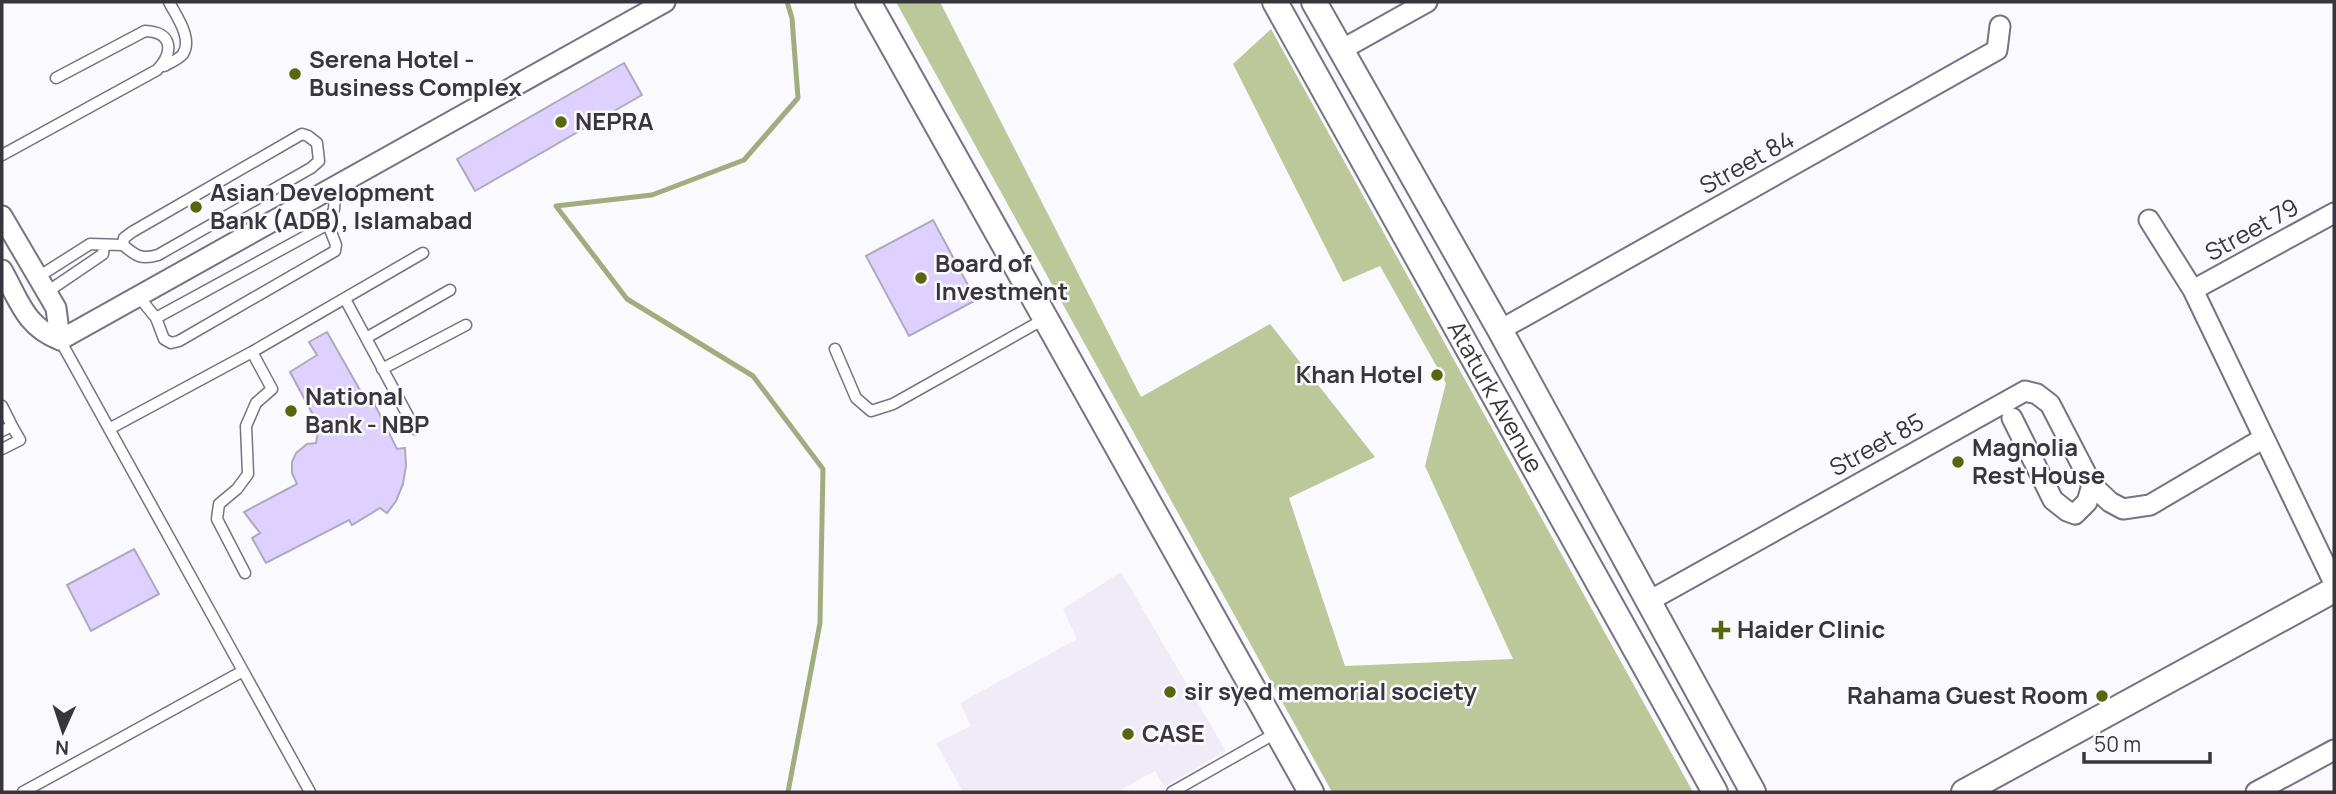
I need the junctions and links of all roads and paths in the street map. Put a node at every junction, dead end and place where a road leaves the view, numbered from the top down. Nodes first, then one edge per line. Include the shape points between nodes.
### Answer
1 (169, 2) edge
2 (665, 2) edge
3 (868, 2) edge
4 (1275, 2) edge
5 (1314, 2) edge
6 (1427, 2) edge
7 (2000, 26) dead end
8 (1341, 50) junction
9 (158, 70) junction
10 (56, 78) dead end
11 (2, 155) edge
12 (336, 186) junction
13 (2334, 213) edge
14 (2, 216) edge
15 (2149, 220) dead end
16 (328, 224) junction
17 (104, 245) junction
18 (123, 245) junction
19 (423, 253) dead end
20 (2, 270) edge
21 (42, 284) junction
22 (450, 290) dead end
23 (2193, 290) junction
24 (139, 297) junction
25 (345, 299) junction
26 (156, 318) junction
27 (1046, 318) junction
28 (466, 325) dead end
29 (1500, 330) junction
30 (366, 338) junction
31 (60, 340) junction
32 (835, 349) dead end
33 (252, 352) junction
34 (382, 369) junction
35 (2, 406) edge
36 (2012, 418) dead end
37 (12, 426) junction
38 (109, 429) junction
39 (415, 429) dead end
40 (2, 431) edge
41 (2264, 438) junction
42 (2, 449) edge
43 (2092, 485) junction
44 (245, 573) dead end
45 (2334, 583) edge
46 (2334, 590) edge
47 (1649, 601) junction
48 (243, 671) junction
49 (1276, 733) junction
50 (2334, 750) edge
51 (23, 792) edge
52 (310, 792) edge
53 (1172, 792) edge
54 (1311, 792) edge
55 (1715, 792) edge
56 (1754, 792) edge
57 (1964, 792) edge
58 (2256, 792) edge

1 - 9 lane via 187,43 182,55
2 - 12 street
3 - 27 street
4 - 55 street, Ataturk Avenue
5 - 8 street, Ataturk Avenue
6 - 8 street
7 - 29 street, Street 84 via 1997,50
8 - 29 street, Ataturk Avenue
9 - 10 lane via 170,51 167,42 160,34 145,31
9 - 11 lane
12 - 16 lane
12 - 24 street
13 - 23 street, Street 79
14 - 21 street
15 - 23 street
16 - 26 lane
16 - 26 lane via 335,251 179,341 164,339
17 - 18 lane
17 - 21 lane via 90,244
17 - 21 lane via 103,254
18 - 18 lane via 132,232 302,134 317,143 319,161 310,168 158,256 145,259
19 - 25 lane
20 - 31 street via 33,325
21 - 31 street via 56,308
22 - 30 lane
23 - 41 street
24 - 26 lane
24 - 31 street
25 - 30 lane
25 - 33 lane
27 - 32 lane via 893,404 871,411 856,398
27 - 49 street
28 - 34 lane
29 - 47 street, Ataturk Avenue
30 - 34 lane
31 - 38 lane
33 - 38 lane
33 - 44 lane via 272,389 256,403 246,426 248,474 219,504 217,519
34 - 39 lane
35 - 37 lane
36 - 43 street via 2053,500 2075,514 2087,502
37 - 40 lane
37 - 42 lane via 20,440
38 - 48 lane
41 - 43 street via 2150,505 2123,509
41 - 45 street
43 - 47 street, Street 85 via 2050,404 2025,391
46 - 57 street
47 - 56 street, Ataturk Avenue
48 - 51 lane
48 - 52 lane
49 - 53 lane
49 - 54 street
50 - 58 street

